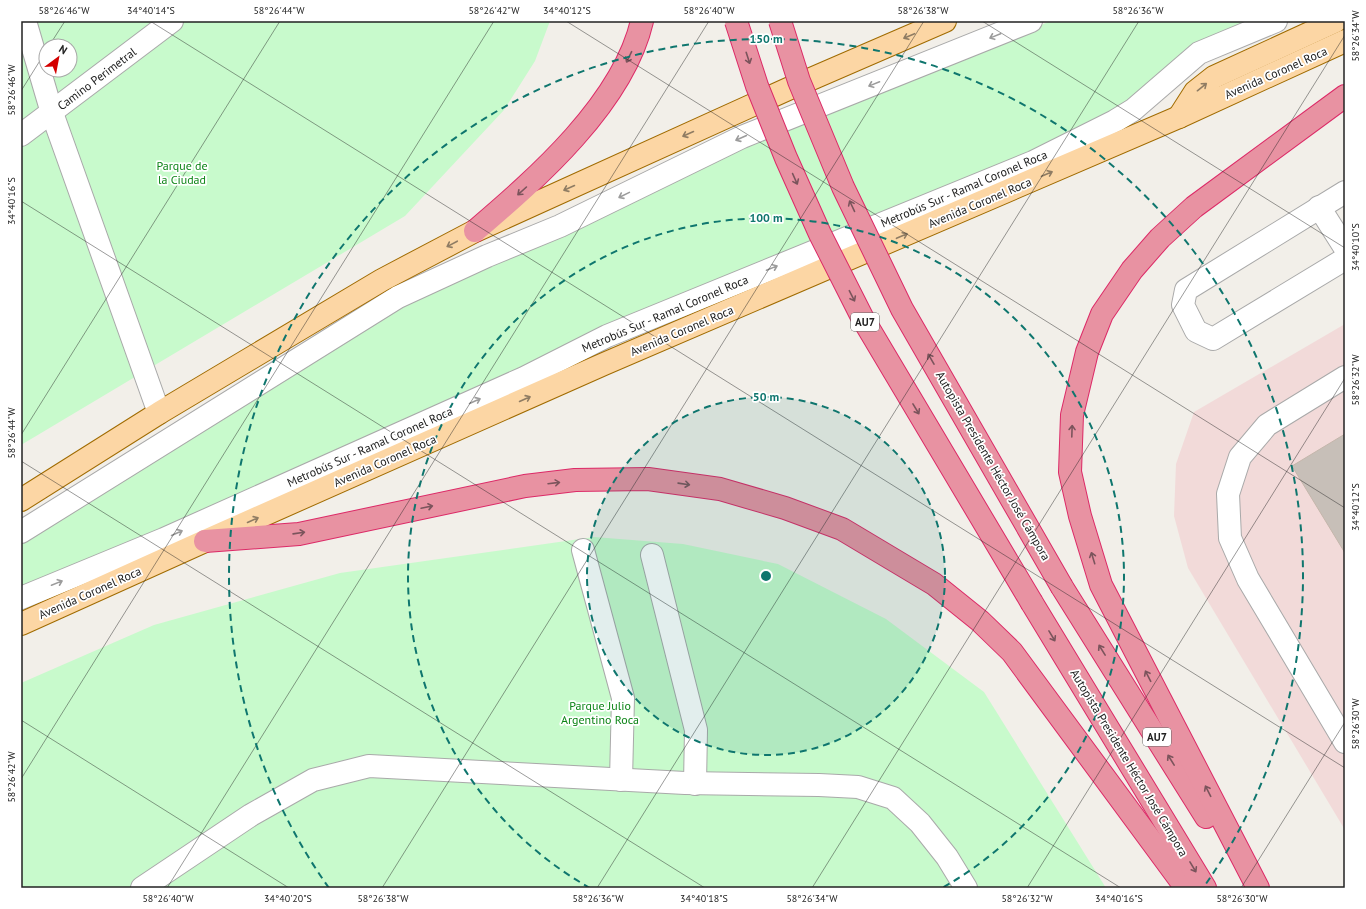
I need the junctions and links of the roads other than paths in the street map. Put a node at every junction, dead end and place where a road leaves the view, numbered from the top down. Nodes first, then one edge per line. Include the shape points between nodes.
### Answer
1 (25, 21) edge
2 (172, 21) edge
3 (642, 21) edge
4 (736, 21) edge
5 (780, 21) edge
6 (945, 21) edge
7 (1031, 21) edge
8 (1276, 21) edge
9 (1336, 21) edge
10 (1345, 41) edge
11 (1345, 96) edge
12 (52, 113) junction
13 (1178, 117) junction
14 (21, 135) edge
15 (1345, 192) edge
16 (1319, 208) junction
17 (475, 231) junction
18 (1345, 248) edge
19 (1345, 259) edge
20 (1345, 377) edge
21 (159, 413) junction
22 (21, 500) edge
23 (21, 532) edge
24 (205, 541) junction
25 (583, 550) dead end
26 (652, 555) dead end
27 (21, 598) edge
28 (21, 624) edge
29 (1345, 742) edge
30 (622, 780) junction
31 (695, 784) junction
32 (142, 888) edge
33 (966, 888) edge
34 (1186, 888) edge
35 (1205, 888) edge
36 (1251, 888) edge
37 (1258, 888) edge

1 - 12 street
2 - 12 street, Camino Perimetral
3 -> 17 highway via 638,38 615,84 584,126 525,188
4 -> 35 highway, Autopista Presidente Héctor José Cámpora / AU7, bridge via 757,86 786,158 820,234 863,319
36 -> 5 highway, Autopista Presidente Héctor José Cámpora / AU7, bridge via 1062,587 902,309 843,187 799,81
6 -> 17 main road
7 -> 23 street via 742,137 560,226 398,296
27 -> 8 street, Metrobús Sur - Ramal Coronel Roca via 164,539 510,385 607,336 1033,162 1133,110 1199,54
13 -> 9 main road via 1195,92 1214,77
10 - 13 main road, Avenida Coronel Roca
37 -> 11 highway via 1101,585 1070,472 1072,415 1087,352 1102,314 1132,270 1160,238 1194,207
12 - 14 street, Camino Perimetral
12 - 21 street
24 -> 13 main road, Avenida Coronel Roca via 611,361
15 - 16 street
16 - 18 street
16 - 19 street via 1186,290 1183,305 1196,331 1213,339
17 -> 21 main road via 382,280
20 - 29 street via 1267,425 1240,457 1228,494 1230,538 1248,579
21 - 22 main road
24 - 28 main road, Avenida Coronel Roca
24 -> 34 highway via 299,534 525,486 575,480 648,479 720,489 785,508 842,529 922,576 980,621 1012,652
25 - 30 street via 623,698
26 - 31 street via 696,730
30 - 31 street
30 - 32 street via 369,766 312,780 251,815
31 - 33 street via 858,787 893,798 920,822

